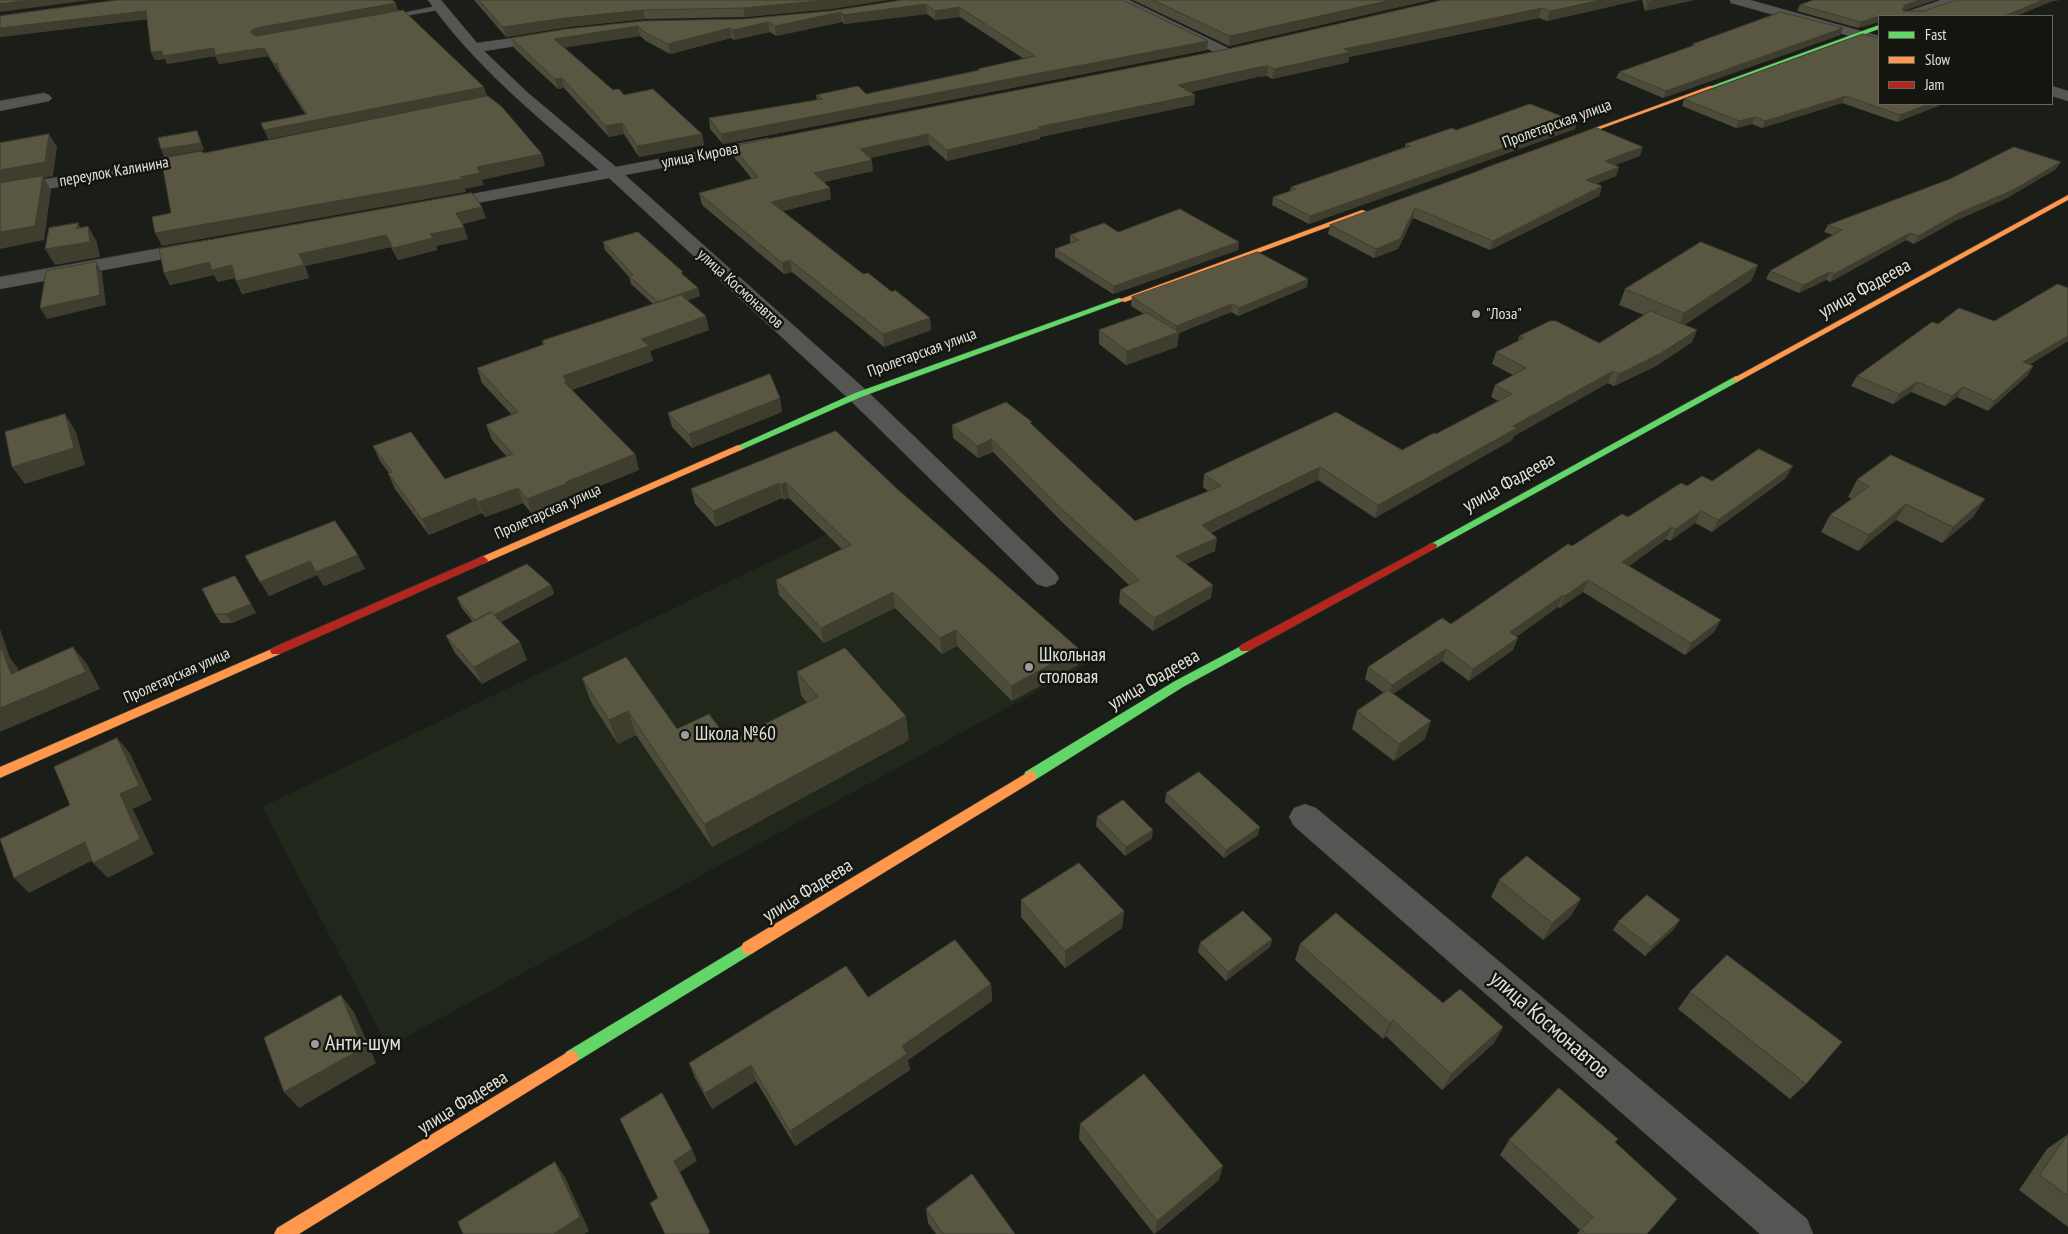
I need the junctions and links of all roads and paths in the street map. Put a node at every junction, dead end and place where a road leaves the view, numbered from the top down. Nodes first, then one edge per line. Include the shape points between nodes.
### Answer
1 (1120, 0) edge
2 (1736, 0) edge
3 (1953, 0) edge
4 (437, 4) edge
5 (1911, 15) edge
6 (384, 18) edge
7 (1878, 27) edge
8 (1858, 34) junction
9 (559, 35) edge
10 (1878, 40) edge
11 (473, 48) junction
12 (1246, 48) edge
13 (1227, 53) junction
14 (1197, 58) edge
15 (2053, 91) edge
16 (522, 95) junction
17 (2068, 96) edge
18 (44, 98) dead end
19 (502, 99) dead end
20 (0, 106) edge
21 (779, 141) edge
22 (213, 155) edge
23 (1475, 172) edge
24 (614, 173) junction
25 (0, 192) edge
26 (2068, 197) edge
27 (428, 207) edge
28 (1372, 210) edge
29 (214, 245) edge
30 (0, 283) edge
31 (858, 395) junction
32 (1046, 578) dead end
33 (0, 773) edge
34 (1305, 817) dead end
35 (283, 1234) edge
36 (1792, 1234) edge

1 - 13 street
2 - 8 street
3 - 5 street
4 - 6 lane
4 - 11 street, улица Космонавтов
7 - 8 street, Пролетарская улица
8 - 10 street
8 - 23 street, Пролетарская улица
9 - 11 street
11 - 16 street, улица Космонавтов
12 - 13 street
13 - 14 street
15 - 17 street
16 - 19 street
16 - 24 street, улица Космонавтов
18 - 20 street
21 - 24 street, улица Кирова
22 - 25 street, переулок Калинина
24 - 27 street, улица Кирова
24 - 31 street, улица Космонавтов
26 - 35 street, улица Фадеева via 1179,684
28 - 31 street, Пролетарская улица
29 - 30 street
31 - 32 street, улица Космонавтов
31 - 33 street, Пролетарская улица
34 - 36 street, улица Космонавтов

